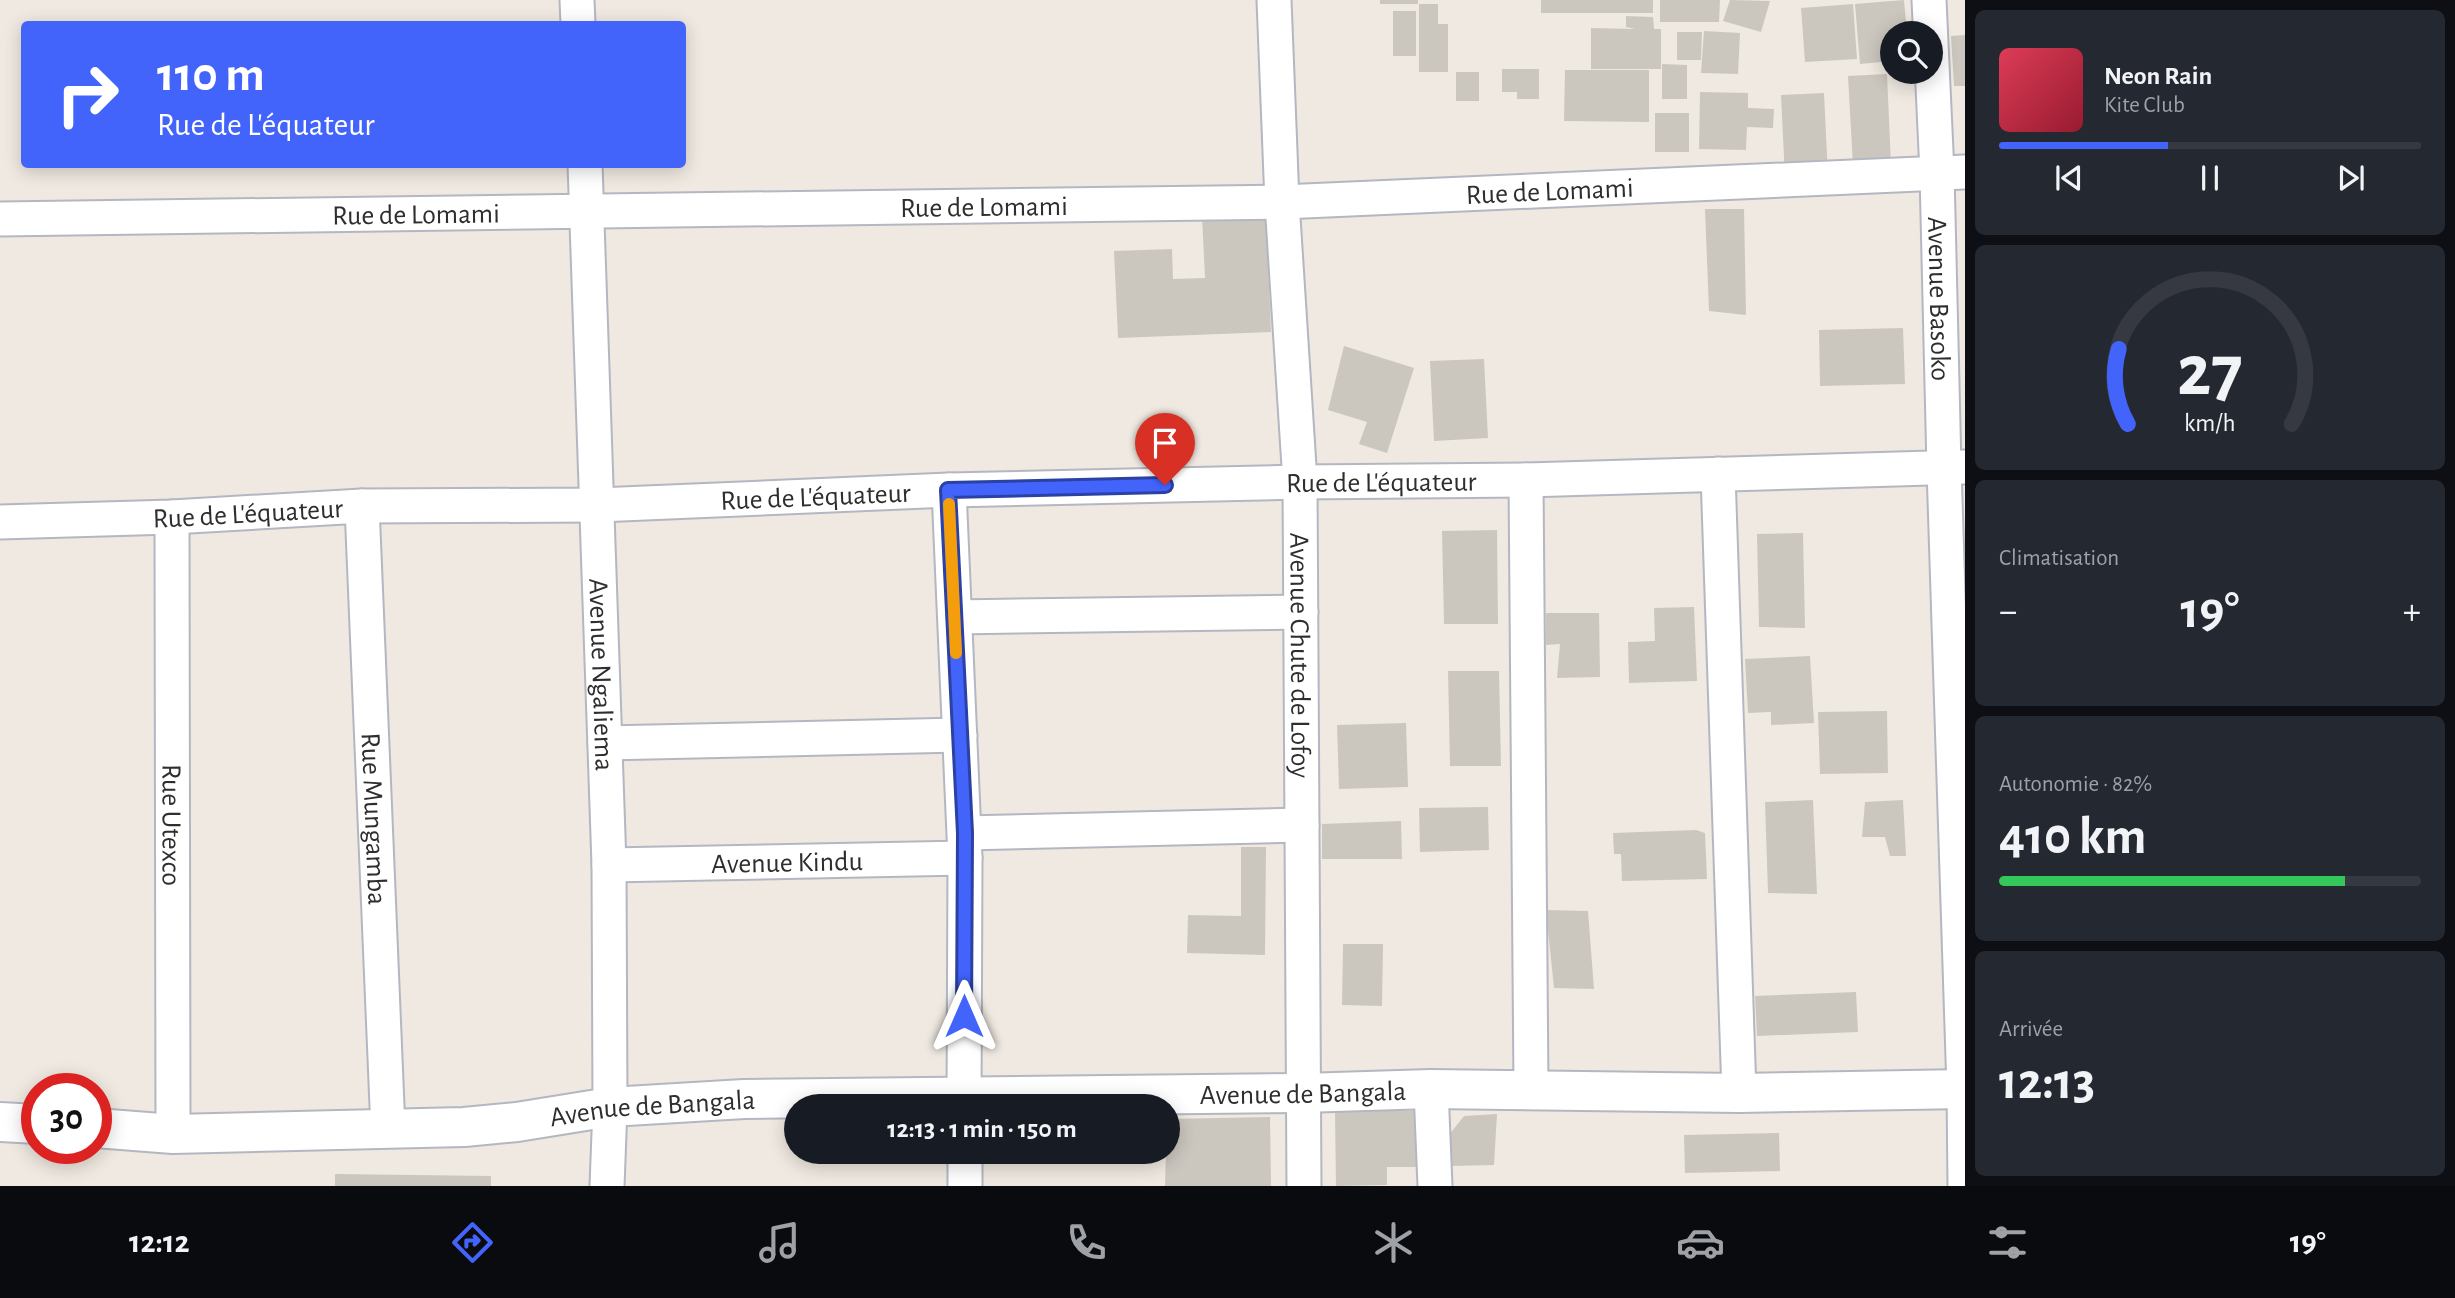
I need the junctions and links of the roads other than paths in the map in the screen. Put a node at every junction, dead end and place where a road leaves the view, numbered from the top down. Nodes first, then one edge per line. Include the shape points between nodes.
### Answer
1 (577, 0) edge
2 (1274, 0) edge
3 (1929, 0) edge
4 (578, 21) edge
5 (585, 168) edge
6 (1951, 173) edge
7 (1282, 202) junction
8 (587, 212) junction
9 (0, 219) edge
10 (1954, 467) edge
11 (1718, 474) junction
12 (1526, 480) junction
13 (1300, 482) junction
14 (948, 490) junction
15 (598, 505) junction
16 (362, 506) junction
17 (172, 517) junction
18 (0, 522) edge
19 (1301, 612) junction
20 (955, 617) junction
21 (960, 735) junction
22 (605, 743) junction
23 (1302, 825) junction
24 (965, 845) junction
25 (608, 865) junction
26 (1965, 1088) edge
27 (1431, 1089) junction
28 (1531, 1089) junction
29 (1302, 1093) junction
30 (1740, 1093) junction
31 (964, 1094) edge
32 (1180, 1096) edge
33 (784, 1099) edge
34 (610, 1107) junction
35 (0, 1122) edge
36 (21, 1123) edge
37 (112, 1129) edge
38 (388, 1130) junction
39 (173, 1134) junction
40 (965, 1164) edge
41 (607, 1186) edge
42 (965, 1186) edge
43 (1304, 1186) edge
44 (1435, 1186) edge
45 (1965, 1186) edge

1 - 4 street
2 - 7 street, Avenue Chute de Lofoy
3 - 6 street, Avenue Basoko
5 - 8 street, Avenue Ngaliema
6 - 7 street, Rue de Lomami
6 - 10 street, Avenue Basoko
7 - 8 street, Rue de Lomami
7 - 13 street, Avenue Chute de Lofoy
8 - 9 street, Rue de Lomami
8 - 15 street, Avenue Ngaliema
10 - 11 street, Rue de L'équateur
10 - 26 street, Avenue Basoko
11 - 12 street, Rue de L'équateur
11 - 30 street
12 - 13 street, Rue de L'équateur
12 - 28 street
13 - 14 street, Rue de L'équateur
13 - 19 street, Avenue Chute de Lofoy
14 - 15 street, Rue de L'équateur
14 - 20 street
15 - 16 street, Rue de L'équateur
15 - 22 street, Avenue Ngaliema
16 - 17 street, Rue de L'équateur
16 - 38 street, Rue Mungamba
17 - 18 street, Rue de L'équateur
17 - 39 street, Rue Utexco
19 - 20 street
19 - 23 street, Avenue Chute de Lofoy
20 - 21 street
21 - 22 street
21 - 24 street
22 - 25 street, Avenue Ngaliema
23 - 24 street, Avenue Kindu
23 - 29 street, Avenue Chute de Lofoy
24 - 25 street, Avenue Kindu
24 - 31 street
25 - 34 street, Avenue Ngaliema
26 - 30 main road, Avenue de Bangala
26 - 45 street, Avenue Basoko
27 - 28 main road, Avenue de Bangala
27 - 29 main road, Avenue de Bangala
27 - 44 street
28 - 30 main road, Avenue de Bangala
29 - 32 main road, Avenue de Bangala
29 - 43 street, Avenue Chute de Lofoy
33 - 34 main road, Avenue de Bangala
34 - 38 main road, Avenue de Bangala via 517,1122
34 - 41 street, Avenue Ngaliema
35 - 36 main road
37 - 39 main road, Avenue de Bangala
38 - 39 main road, Avenue de Bangala
40 - 42 street

